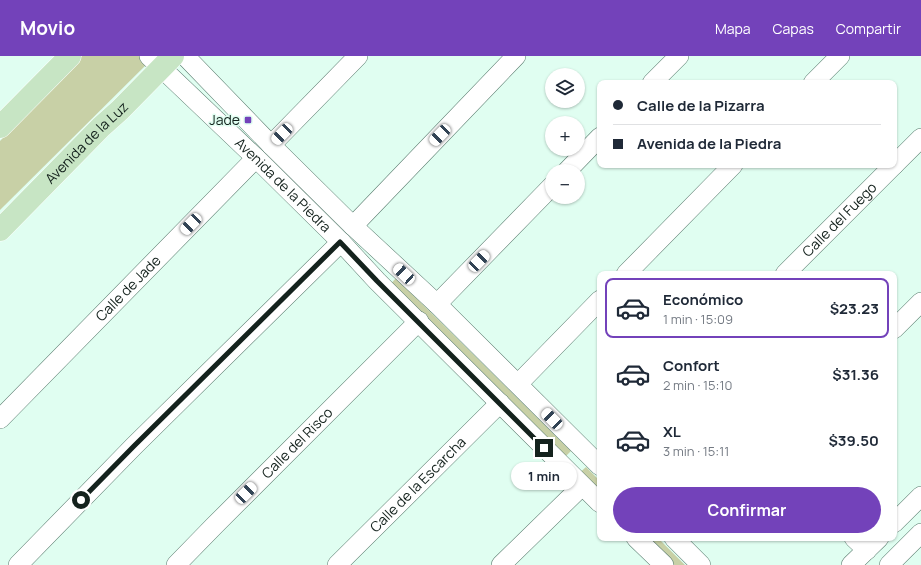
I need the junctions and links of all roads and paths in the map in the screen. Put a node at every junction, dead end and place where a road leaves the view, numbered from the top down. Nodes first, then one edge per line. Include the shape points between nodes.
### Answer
1 (70, 56) edge
2 (185, 56) edge
3 (358, 56) edge
4 (516, 56) edge
5 (679, 56) edge
6 (840, 56) edge
7 (161, 60) edge
8 (655, 80) edge
9 (816, 80) edge
10 (0, 127) edge
11 (921, 138) edge
12 (597, 140) edge
13 (271, 145) junction
14 (256, 158) junction
15 (897, 162) edge
16 (574, 164) edge
17 (730, 168) edge
18 (891, 168) edge
19 (545, 193) edge
20 (353, 226) junction
21 (0, 230) edge
22 (340, 242) junction
23 (393, 263) junction
24 (629, 271) edge
25 (788, 271) edge
26 (377, 281) junction
27 (921, 302) edge
28 (597, 303) edge
29 (437, 304) junction
30 (418, 321) junction
31 (897, 326) edge
32 (518, 384) junction
33 (500, 404) junction
34 (0, 419) edge
35 (584, 450) junction
36 (597, 462) edge
37 (566, 470) junction
38 (582, 486) junction
39 (921, 496) edge
40 (597, 501) edge
41 (897, 520) edge
42 (921, 534) edge
43 (639, 541) edge
44 (682, 541) edge
45 (867, 542) edge
46 (661, 564) edge
47 (18, 565) edge
48 (176, 565) edge
49 (337, 565) edge
50 (501, 565) edge
51 (701, 565) edge
52 (851, 565) edge
53 (889, 565) edge

1 - 10 main road
2 - 13 street, Avenida de la Piedra
3 - 13 street
4 - 20 street
5 - 8 street
6 - 9 street
7 - 14 street, Avenida de la Piedra
7 - 21 main road, Avenida de la Luz via 120,110
11 - 15 street, Calle del Fuego
12 - 16 street
13 - 20 street, Avenida de la Piedra
14 - 22 street, Avenida de la Piedra
14 - 34 street, Calle de Jade
17 - 24 street
18 - 25 street, Calle del Fuego
19 - 29 street
20 - 23 street, Avenida de la Piedra
22 - 26 street, Avenida de la Piedra
22 - 47 street
23 - 26 street
23 - 29 street, Avenida de la Piedra
26 - 30 street, Avenida de la Piedra
27 - 31 street
28 - 32 street
29 - 32 street, Avenida de la Piedra
30 - 33 street, Avenida de la Piedra
30 - 48 street, Calle del Risco
32 - 35 street, Avenida de la Piedra
33 - 37 street, Avenida de la Piedra
33 - 49 street, Calle de la Escarcha
35 - 36 street, Avenida de la Piedra
35 - 37 street
37 - 38 street, Avenida de la Piedra
38 - 40 street, Avenida de la Piedra
38 - 50 street
39 - 41 street
42 - 53 street
43 - 46 street
44 - 51 street
45 - 52 street

